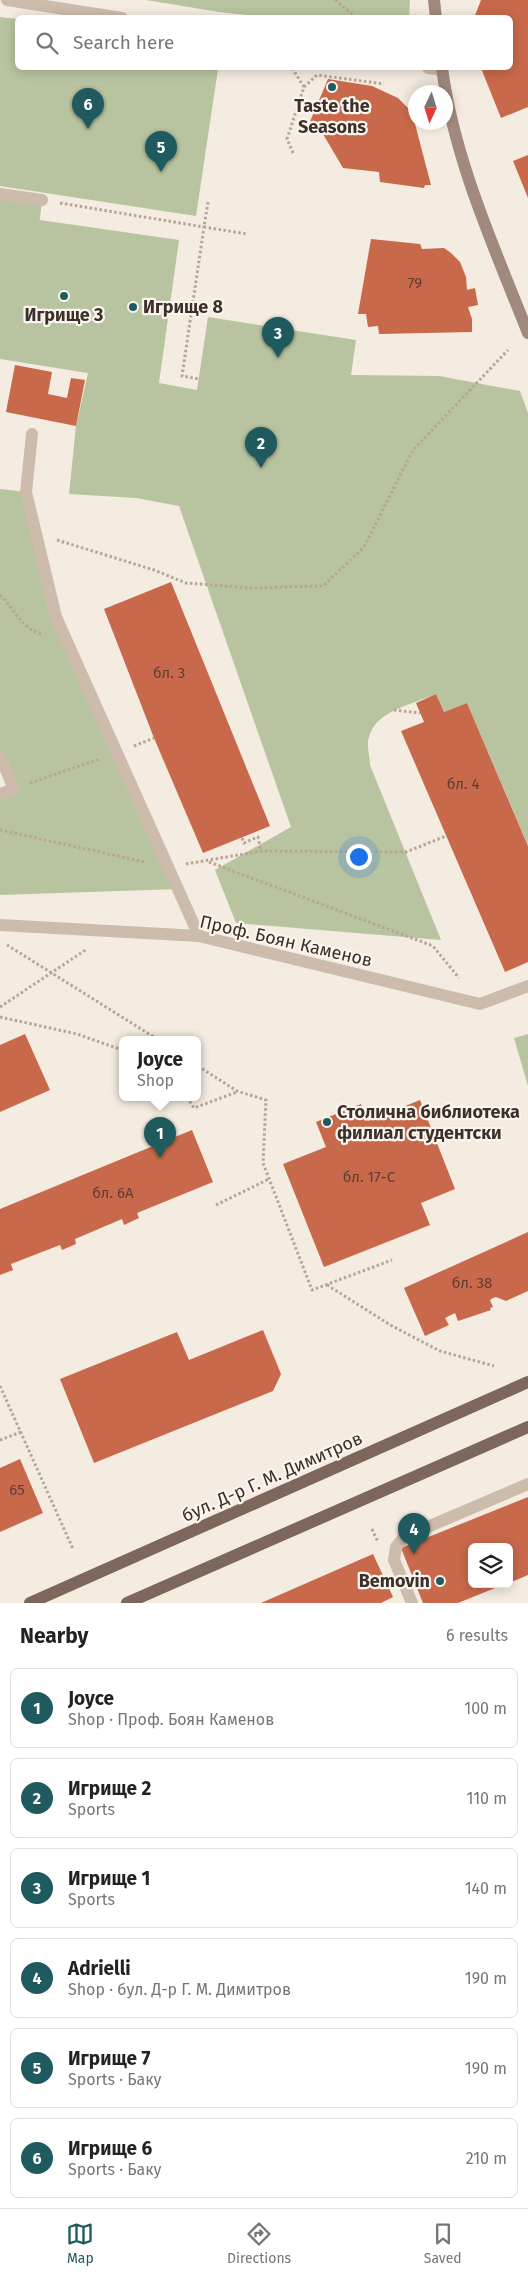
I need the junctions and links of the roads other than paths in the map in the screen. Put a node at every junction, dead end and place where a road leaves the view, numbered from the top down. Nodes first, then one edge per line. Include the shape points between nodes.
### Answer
1 (7, 0) edge
2 (434, 0) edge
3 (103, 15) edge
4 (436, 15) edge
5 (442, 70) edge
6 (0, 194) edge
7 (42, 200) road end
8 (528, 333) edge
9 (32, 434) dead end
10 (0, 756) edge
11 (0, 794) edge
12 (0, 925) edge
13 (199, 936) junction
14 (528, 986) edge
15 (528, 1382) edge
16 (528, 1427) edge
17 (528, 1484) edge
18 (30, 1603) edge
19 (127, 1603) edge
20 (412, 1603) edge

1 - 3 street
2 - 4 street
5 - 8 street via 452,125 484,221
6 - 7 street
9 - 13 street via 26,492 56,617
10 - 11 street via 14,789
12 - 13 street, Проф. Боян Каменов
13 - 14 street, Проф. Боян Каменов via 480,1004
15 - 18 main road, бул. Д-р Г. М. Димитров
16 - 19 main road
17 - 20 street via 404,1537 396,1547 394,1560

